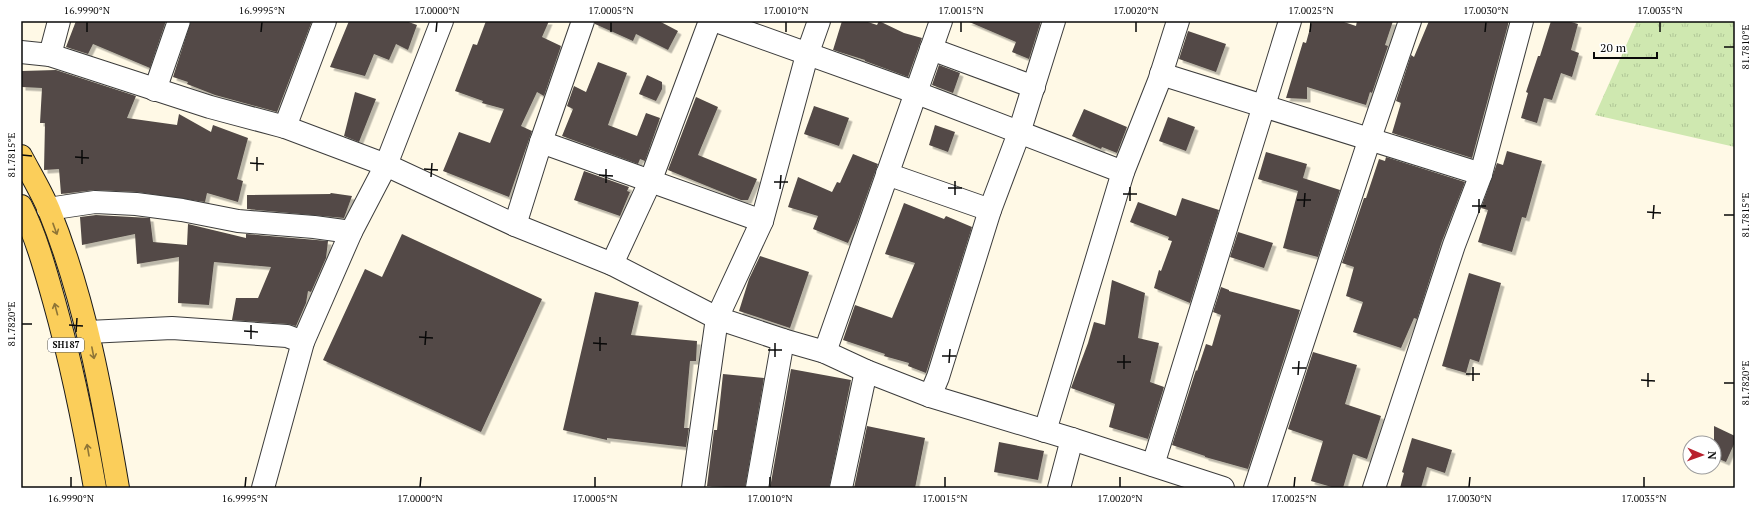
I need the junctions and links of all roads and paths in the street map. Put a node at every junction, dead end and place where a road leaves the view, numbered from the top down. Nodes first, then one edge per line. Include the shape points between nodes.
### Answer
1 (59, 21) edge
2 (179, 21) edge
3 (325, 21) edge
4 (442, 21) edge
5 (583, 21) edge
6 (710, 21) edge
7 (716, 21) edge
8 (819, 21) edge
9 (941, 21) edge
10 (1054, 21) edge
11 (1178, 21) edge
12 (1290, 21) edge
13 (1410, 21) edge
14 (1522, 21) edge
15 (931, 50) junction
16 (21, 52) edge
17 (50, 55) junction
18 (807, 55) junction
19 (1161, 74) junction
20 (1034, 87) junction
21 (155, 90) junction
22 (917, 93) junction
23 (1264, 106) junction
24 (285, 127) junction
25 (1019, 133) junction
26 (1370, 138) junction
27 (541, 142) junction
28 (21, 156) edge
29 (386, 165) junction
30 (1123, 172) junction
31 (887, 174) junction
32 (1480, 174) junction
33 (650, 182) junction
34 (21, 206) edge
35 (48, 209) junction
36 (990, 210) junction
37 (762, 221) junction
38 (515, 225) junction
39 (351, 232) junction
40 (612, 264) junction
41 (717, 318) junction
42 (88, 332) junction
43 (783, 340) junction
44 (303, 342) junction
45 (825, 352) junction
46 (866, 371) junction
47 (930, 396) junction
48 (1045, 431) junction
49 (1072, 439) junction
50 (1153, 465) junction
51 (95, 488) edge
52 (118, 488) edge
53 (263, 488) edge
54 (693, 488) edge
55 (757, 488) edge
56 (841, 488) edge
57 (1059, 488) edge
58 (1223, 488) edge
59 (1255, 488) edge
60 (1374, 488) edge

1 - 17 street
2 - 21 street
3 - 24 street
4 - 29 street
5 - 27 street
6 - 33 street
7 - 18 street
8 - 18 street
9 - 15 street
10 - 20 street
11 - 19 street
12 - 23 street
13 - 26 street
14 - 32 street
15 - 20 street
15 - 22 street
16 - 17 street
17 - 21 street
18 - 22 street
18 - 37 street
19 - 23 street
19 - 30 street
20 - 25 street
21 - 24 street
22 - 25 street
22 - 31 street
23 - 26 street
23 - 50 street
24 - 29 street
25 - 30 street
25 - 36 street
26 - 32 street
26 - 59 street
27 - 33 street
27 - 38 street
28 - 35 main road, SH187
29 - 38 street
29 - 39 street
30 - 48 street
31 - 36 street
31 - 45 street
32 - 60 street
33 - 37 street
33 - 40 street
51 -> 34 main road, SH187 via 65,341 45,268
35 - 39 street via 95,202 136,204 238,221
35 -> 42 main road, SH187
36 - 47 street
37 - 41 street
38 - 40 street
39 - 44 street
40 - 41 street
41 - 43 street
41 - 54 street
42 - 44 street via 179,328 287,336
42 -> 52 main road, SH187
43 - 45 street
43 - 55 street
44 - 53 street
45 - 46 street
46 - 47 street
46 - 56 street
47 - 48 street
48 - 49 street
49 - 50 street
49 - 57 street
50 - 58 street

